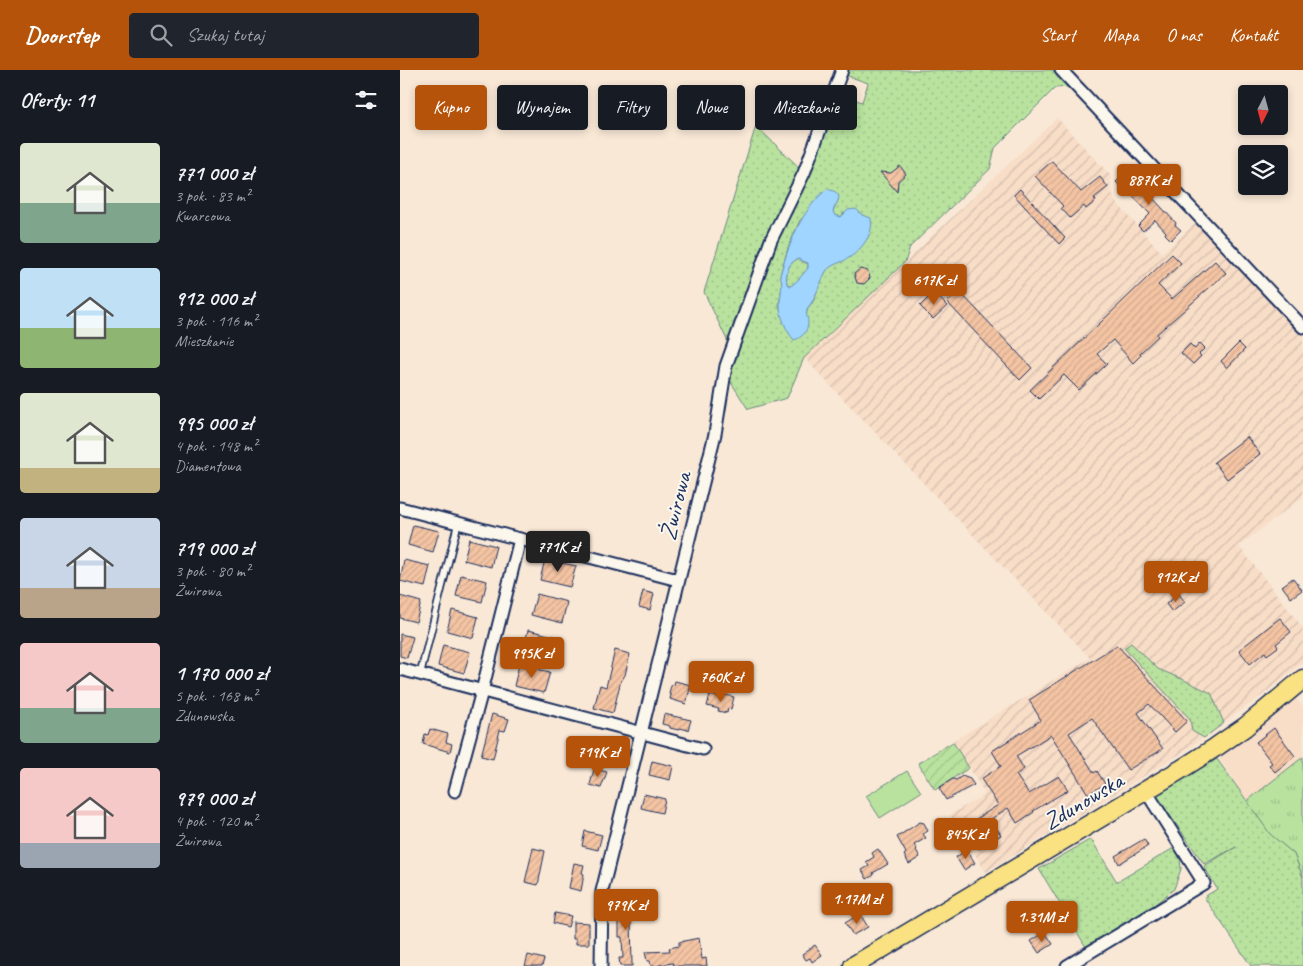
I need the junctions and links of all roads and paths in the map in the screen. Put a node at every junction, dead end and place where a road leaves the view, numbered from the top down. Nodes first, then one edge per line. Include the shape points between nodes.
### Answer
1 (842, 70) edge
2 (1061, 70) edge
3 (1303, 327) edge
4 (400, 509) edge
5 (458, 523) junction
6 (520, 539) junction
7 (678, 580) junction
8 (400, 669) edge
9 (420, 675) junction
10 (1303, 679) edge
11 (482, 691) junction
12 (641, 733) junction
13 (703, 749) dead end
14 (455, 791) dead end
15 (1146, 791) junction
16 (601, 966) edge
17 (853, 966) edge
18 (1066, 966) edge

1 - 7 street, Żwirowa via 804,173 770,240 726,366 715,434
2 - 3 street
4 - 5 street
5 - 6 street
5 - 9 lane
6 - 7 street
6 - 11 street
7 - 12 street, Żwirowa
8 - 9 street
9 - 11 street
10 - 15 main road, Zdunowska via 1216,748
11 - 12 street
11 - 14 street
12 - 13 street
12 - 16 street, Żwirowa via 602,891
15 - 17 main road, Zdunowska
15 - 18 street via 1204,883

